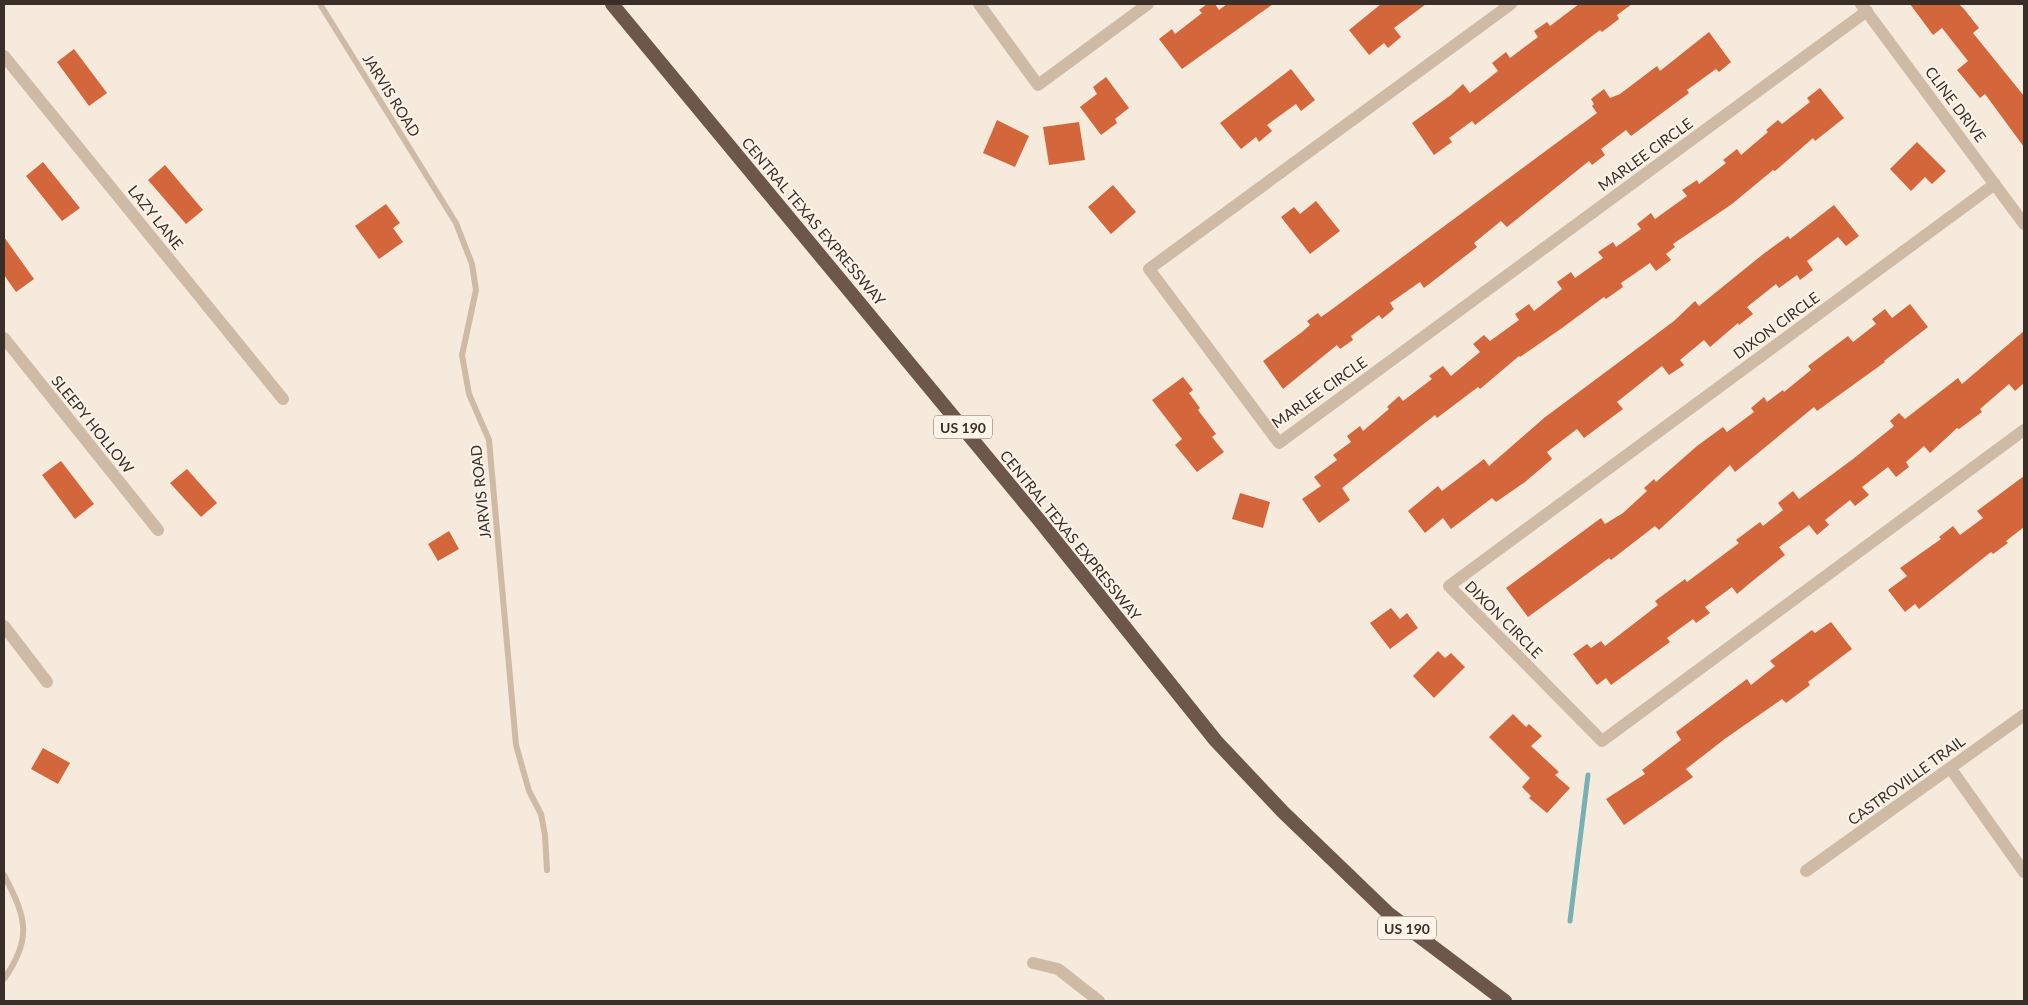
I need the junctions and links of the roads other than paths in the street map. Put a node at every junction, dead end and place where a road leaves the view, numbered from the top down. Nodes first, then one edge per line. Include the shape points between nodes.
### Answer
1 (320, 4) edge
2 (612, 4) edge
3 (978, 4) edge
4 (1148, 4) edge
5 (1511, 4) edge
6 (1864, 7) edge
7 (4, 56) edge
8 (1995, 184) junction
9 (2024, 224) edge
10 (4, 338) edge
11 (283, 399) dead end
12 (2024, 430) edge
13 (158, 530) dead end
14 (4, 626) edge
15 (47, 682) dead end
16 (2024, 715) edge
17 (1951, 768) junction
18 (547, 870) dead end
19 (1806, 871) dead end
20 (2024, 872) edge
21 (4, 875) edge
22 (1033, 963) dead end
23 (4, 980) edge
24 (1099, 1001) edge
25 (1504, 1001) edge

1 - 18 lane, JARVIS ROAD via 456,223 472,264 476,290 462,355 469,394 489,440 516,745 529,791 541,814
2 - 25 highway, CENTRAL TEXAS EXPRESSWAY / US 190 via 1039,520 1216,741 1283,812 1388,913
3 - 4 street via 1038,85
5 - 6 street, MARLEE CIRCLE via 1149,269 1279,443
6 - 8 street, CLINE DRIVE
7 - 11 street, LAZY LANE
8 - 9 street, CLINE DRIVE
8 - 12 street, DIXON CIRCLE via 1449,586 1602,741
10 - 13 street, SLEEPY HOLLOW
14 - 15 street
16 - 17 street, CASTROVILLE TRAIL
17 - 19 street, CASTROVILLE TRAIL
17 - 20 street
21 - 23 lane via 21,908 24,924 23,940
22 - 24 street via 1058,969

